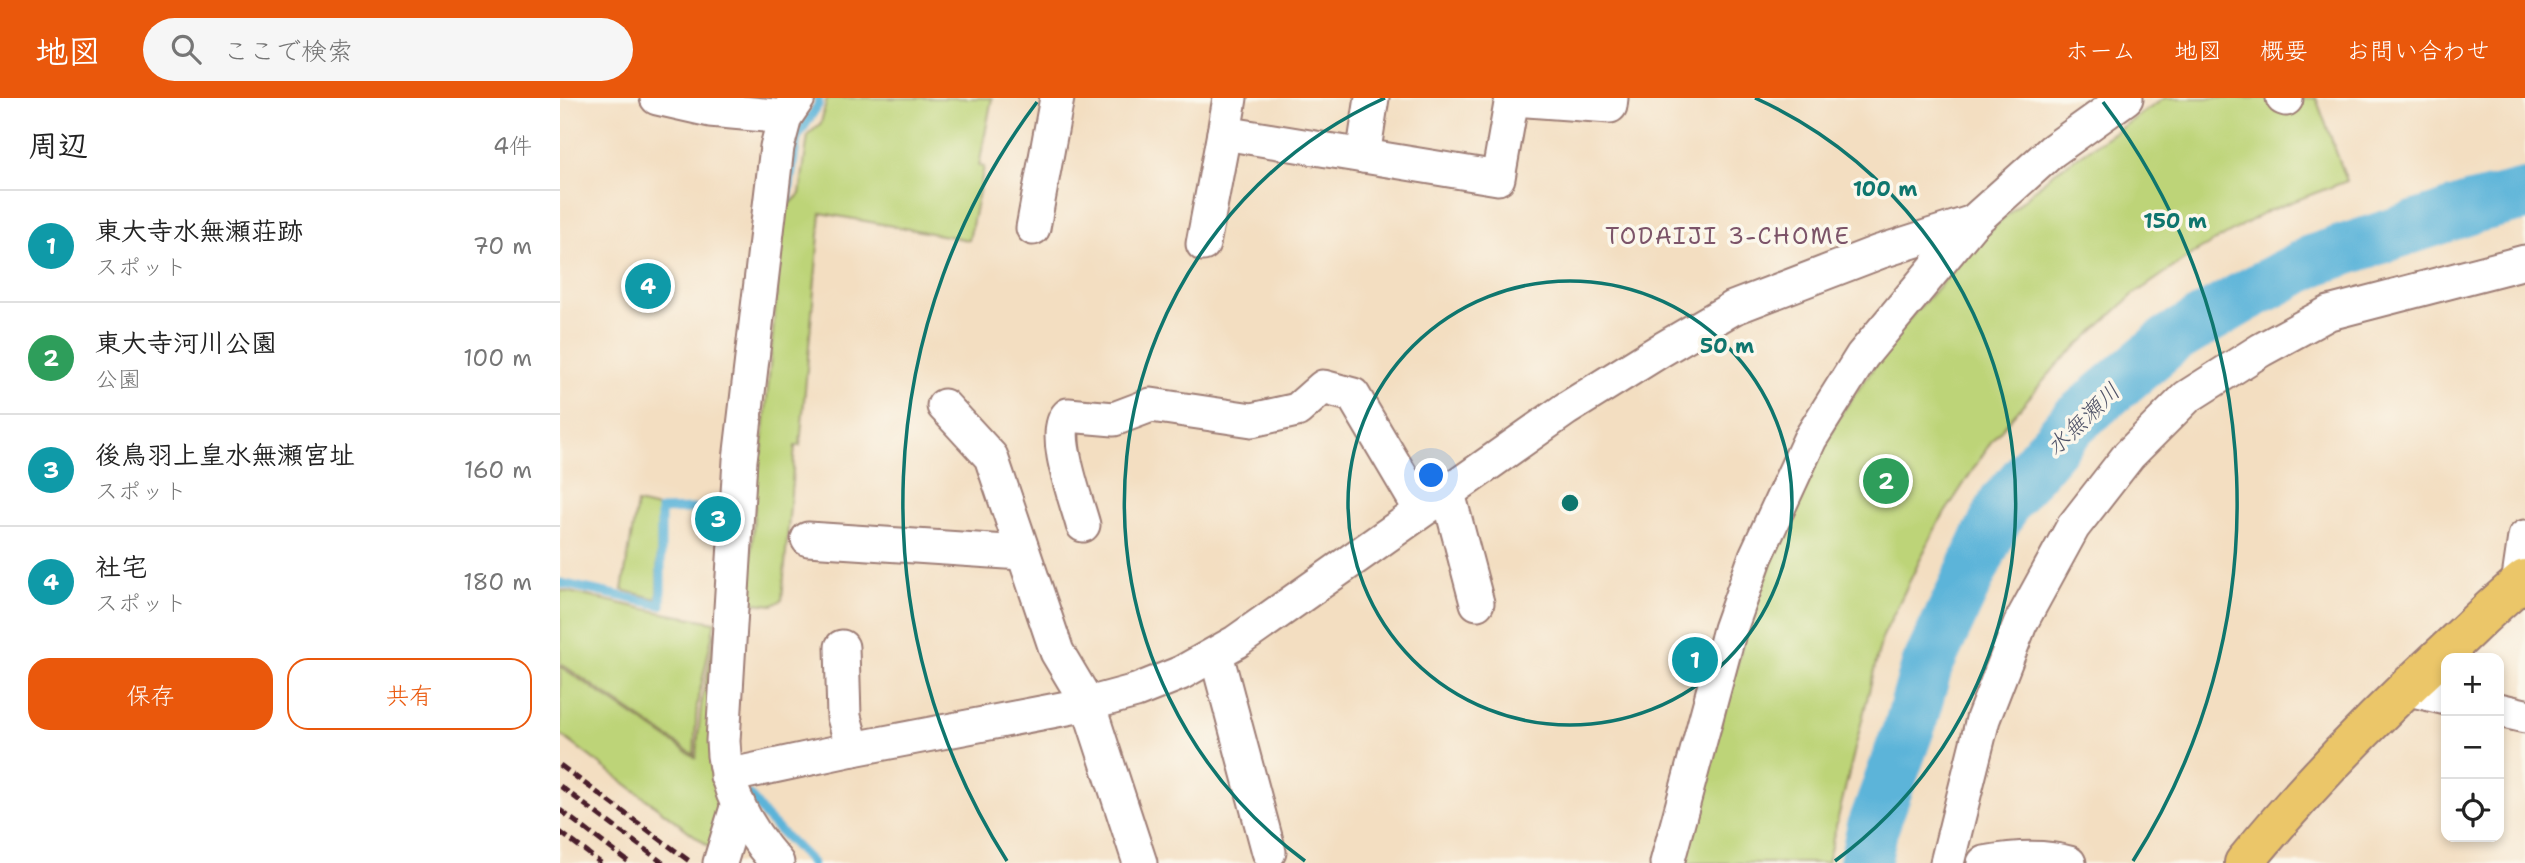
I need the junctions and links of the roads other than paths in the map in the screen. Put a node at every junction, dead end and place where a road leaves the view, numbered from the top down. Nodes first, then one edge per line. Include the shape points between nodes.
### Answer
1 (657, 98) edge
2 (1057, 98) edge
3 (1230, 98) edge
4 (1372, 98) edge
5 (1611, 98) edge
6 (2126, 98) edge
7 (1512, 99) edge
8 (792, 108) edge
9 (1224, 133) junction
10 (1363, 156) junction
11 (1973, 222) junction
12 (1033, 228) dead end
13 (1203, 244) dead end
14 (2525, 262) edge
15 (944, 406) dead end
16 (1435, 502) junction
17 (1083, 525) dead end
18 (2525, 537) edge
19 (808, 539) dead end
20 (1022, 553) junction
21 (2521, 582) edge
22 (1477, 603) dead end
23 (842, 647) dead end
24 (1216, 654) junction
25 (2405, 688) junction
26 (2441, 697) edge
27 (1088, 704) junction
28 (2504, 711) edge
29 (2525, 716) edge
30 (853, 749) junction
31 (732, 790) junction
32 (1269, 852) dead end
33 (719, 863) edge
34 (777, 863) edge
35 (1140, 863) edge
36 (1667, 863) edge
37 (1947, 863) edge
38 (1984, 863) edge
39 (2068, 863) edge
40 (2244, 863) edge

1 - 8 street via 710,110
2 - 12 street
3 - 9 street
4 - 10 street
5 - 7 street via 1610,106
6 - 11 street via 2052,151
7 - 10 street via 1498,178
8 - 31 street via 777,147 740,460 723,741
9 - 10 street
9 - 13 street
11 - 16 street via 1733,308 1566,409
11 - 36 street via 1862,356 1810,439 1787,487 1730,629
14 - 37 street via 2329,313 2187,397 2129,455 2073,527 2020,624 1983,719
15 - 20 street via 991,457
16 - 17 street via 1353,395 1323,387 1297,410 1252,420 1150,405 1114,419 1068,415 1063,420 1061,444
16 - 22 street
16 - 24 street
18 - 21 street
19 - 20 street
20 - 27 street via 1057,652
21 - 25 main road
23 - 30 street via 844,717
24 - 27 street via 1147,687
24 - 32 street
25 - 26 street
25 - 40 main road via 2289,807
27 - 30 street
27 - 35 street
28 - 29 street
30 - 31 street
31 - 33 street
31 - 34 street via 752,831
38 - 39 street via 2026,858

